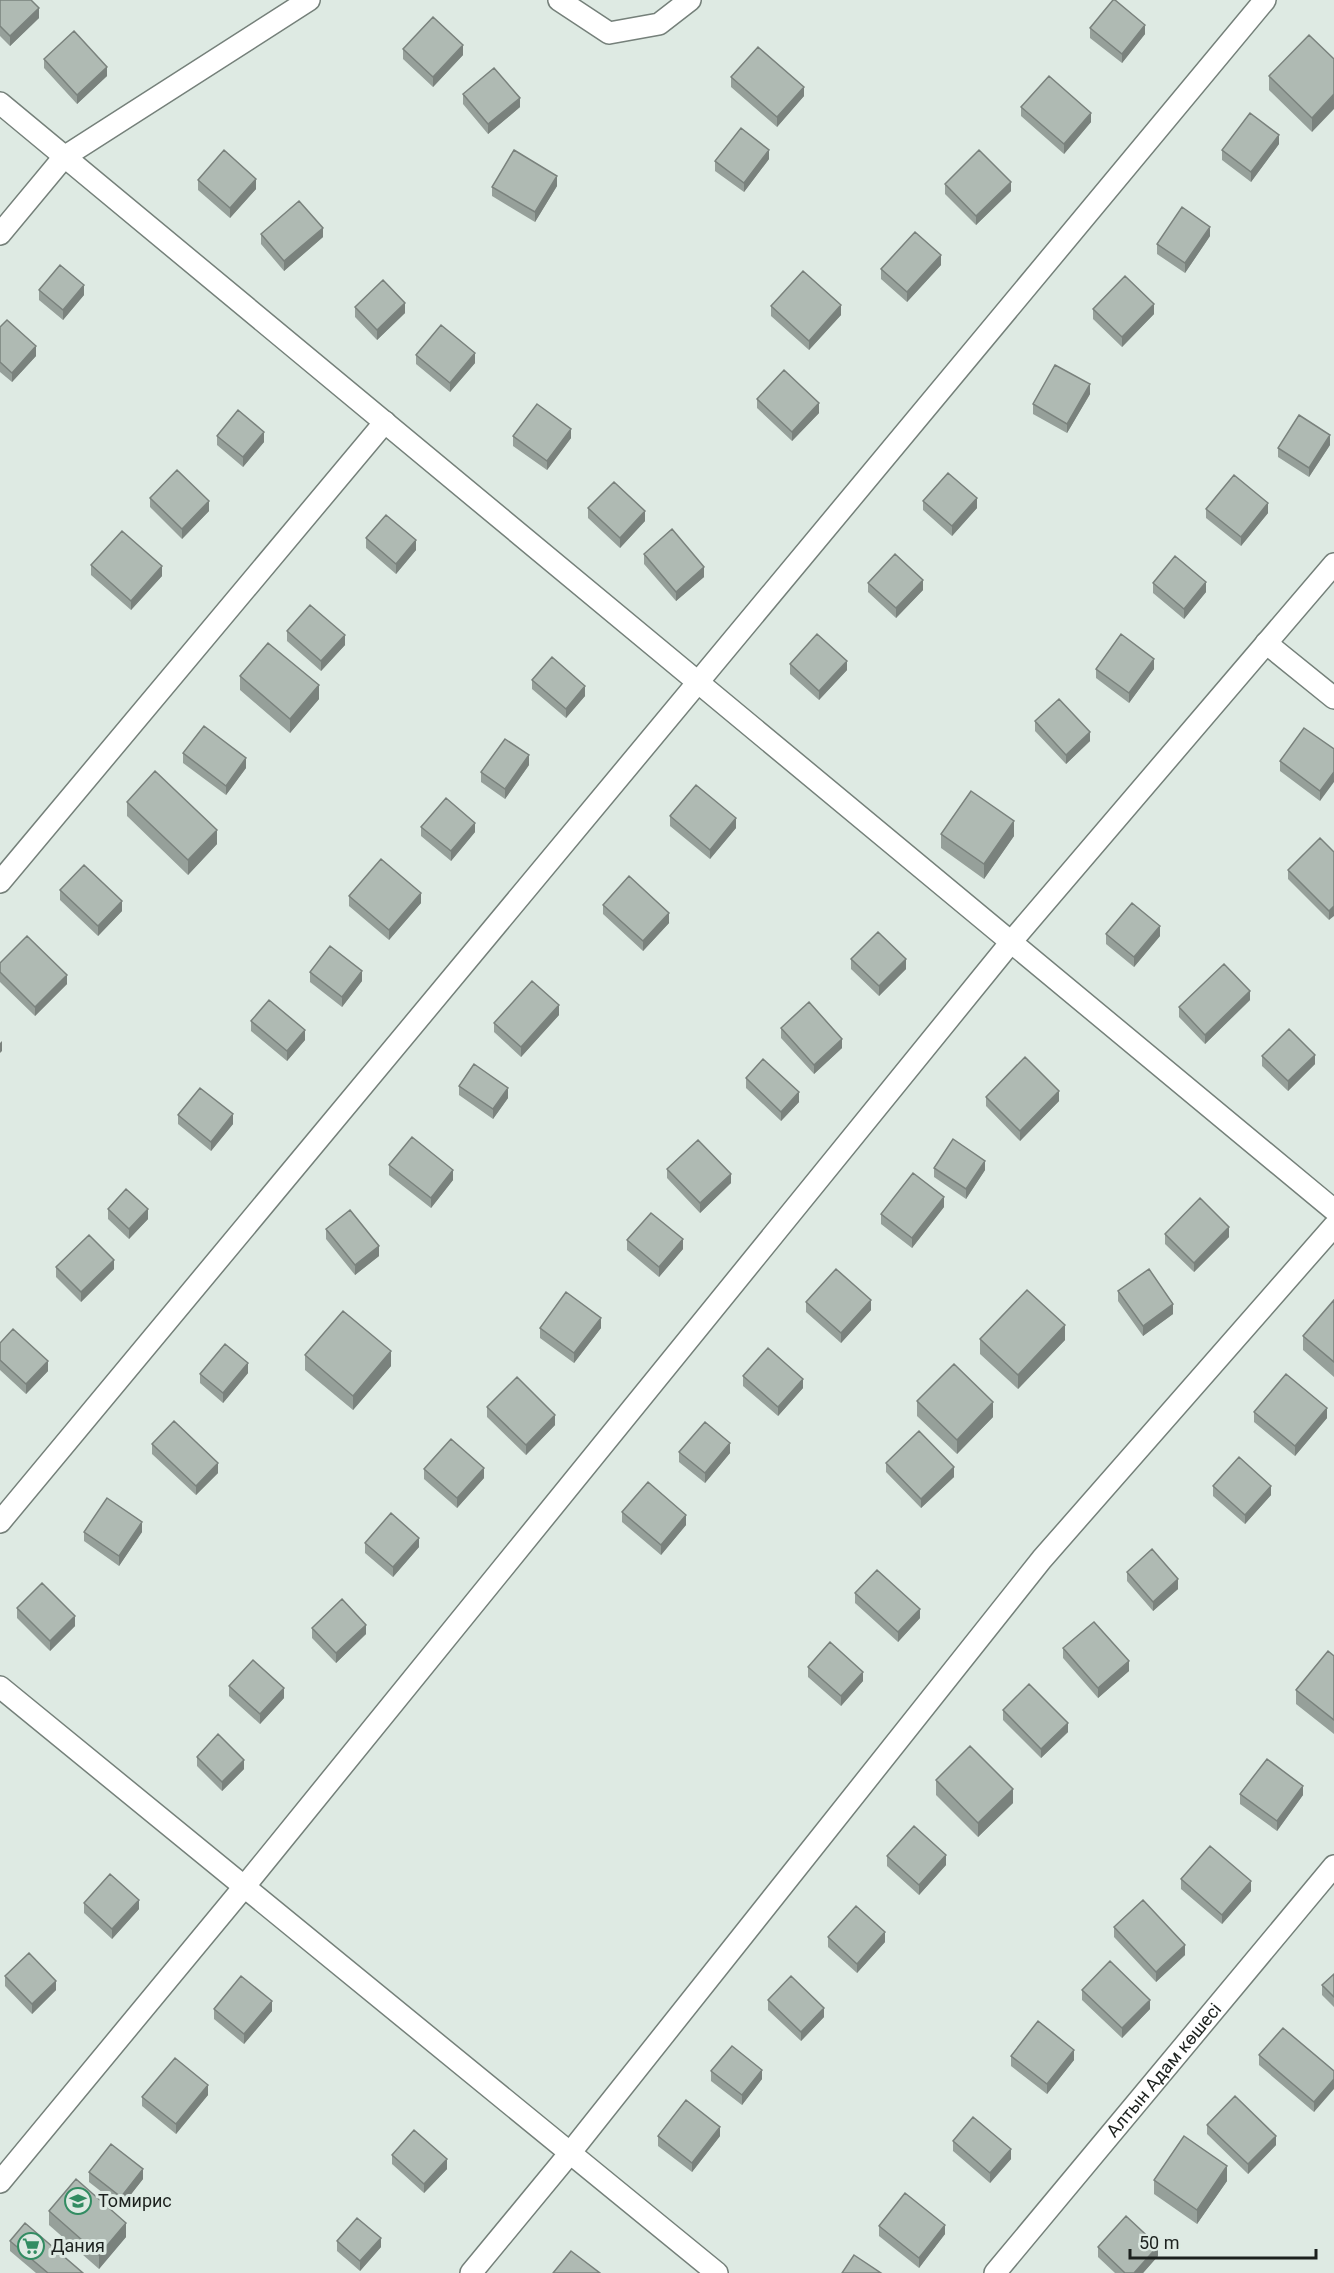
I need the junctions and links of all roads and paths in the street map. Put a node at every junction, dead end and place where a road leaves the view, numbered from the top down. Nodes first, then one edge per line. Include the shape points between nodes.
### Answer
1 (309, 0) edge
2 (560, 0) edge
3 (690, 0) edge
4 (1265, 0) edge
5 (0, 103) edge
6 (64, 157) junction
7 (0, 234) edge
8 (385, 422) junction
9 (1334, 564) edge
10 (1266, 643) junction
11 (698, 682) junction
12 (1334, 698) edge
13 (0, 882) edge
14 (1011, 942) junction
15 (1334, 1209) edge
16 (1334, 1226) edge
17 (0, 1522) edge
18 (0, 1687) edge
19 (1334, 1866) edge
20 (244, 1887) junction
21 (570, 2153) junction
22 (0, 2182) edge
23 (471, 2273) edge
24 (717, 2273) edge
25 (995, 2273) edge

1 - 6 street
2 - 3 street via 609,33 659,24
4 - 11 street
5 - 6 street
6 - 7 street
6 - 8 street
8 - 11 street
8 - 13 street
9 - 10 street
10 - 12 street
10 - 14 street
11 - 14 street
11 - 17 street
14 - 15 street
14 - 20 street
16 - 21 street via 1042,1559
18 - 20 street
19 - 25 street, Алтын Адам көшесі
20 - 21 street
20 - 22 street
21 - 23 street
21 - 24 street

